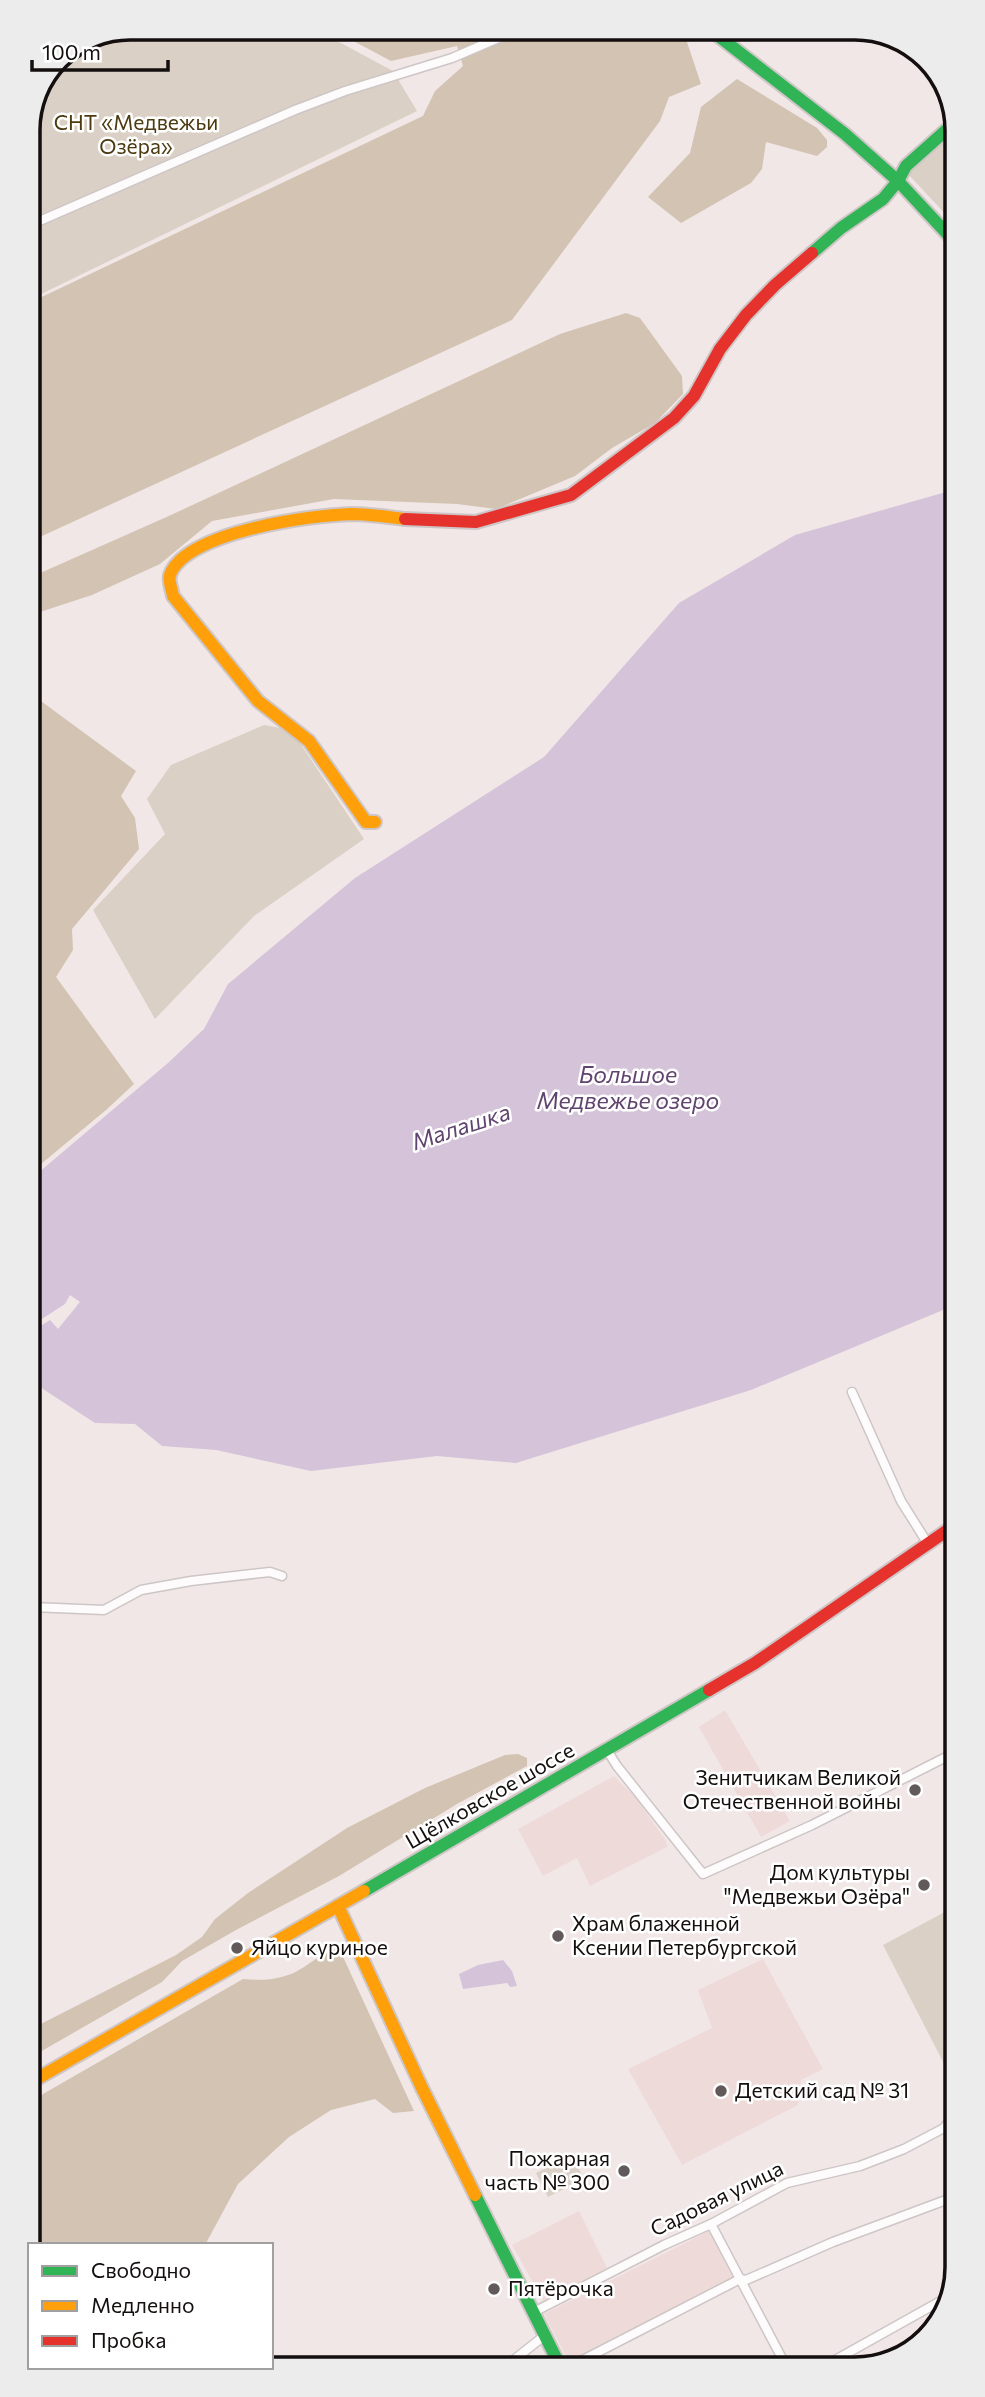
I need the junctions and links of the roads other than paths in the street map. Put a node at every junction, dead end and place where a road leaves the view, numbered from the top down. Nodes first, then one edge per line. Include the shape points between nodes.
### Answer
1 (494, 40) edge
2 (724, 40) edge
3 (945, 131) edge
4 (898, 181) junction
5 (40, 221) edge
6 (945, 231) edge
7 (375, 822) dead end
8 (852, 1392) dead end
9 (945, 1532) edge
10 (928, 1544) junction
11 (282, 1576) dead end
12 (40, 1607) edge
13 (607, 1750) junction
14 (945, 1758) edge
15 (338, 1906) junction
16 (40, 2077) edge
17 (945, 2126) edge
18 (945, 2200) edge
19 (711, 2224) junction
20 (740, 2279) junction
21 (936, 2304) edge
22 (532, 2313) junction
23 (544, 2336) junction
24 (517, 2357) edge
25 (555, 2357) edge
26 (589, 2357) edge
27 (781, 2357) edge
28 (841, 2357) edge

1 - 5 street via 295,110
2 - 4 street
3 - 4 street via 906,166
4 - 6 street
4 - 7 street via 883,199 841,228 746,315 720,349 694,396 674,418 571,495 476,522 354,514 310,517 225,536 191,551 176,565 169,578 173,596 258,701 309,741 366,822
8 - 10 street via 901,1501
9 - 10 street, Щёлковское шоссе
10 - 13 street, Щёлковское шоссе via 755,1662
11 - 12 street via 270,1572 141,1590 104,1610
13 - 14 street via 703,1874
13 - 15 street, Щёлковское шоссе
15 - 16 street, Щёлковское шоссе
15 - 22 street
17 - 19 street, Садовая улица via 860,2166 787,2183
18 - 20 street
19 - 20 street
19 - 22 street, Садовая улица
20 - 26 street
20 - 27 street
21 - 28 street
22 - 23 street
23 - 24 street
23 - 25 street

